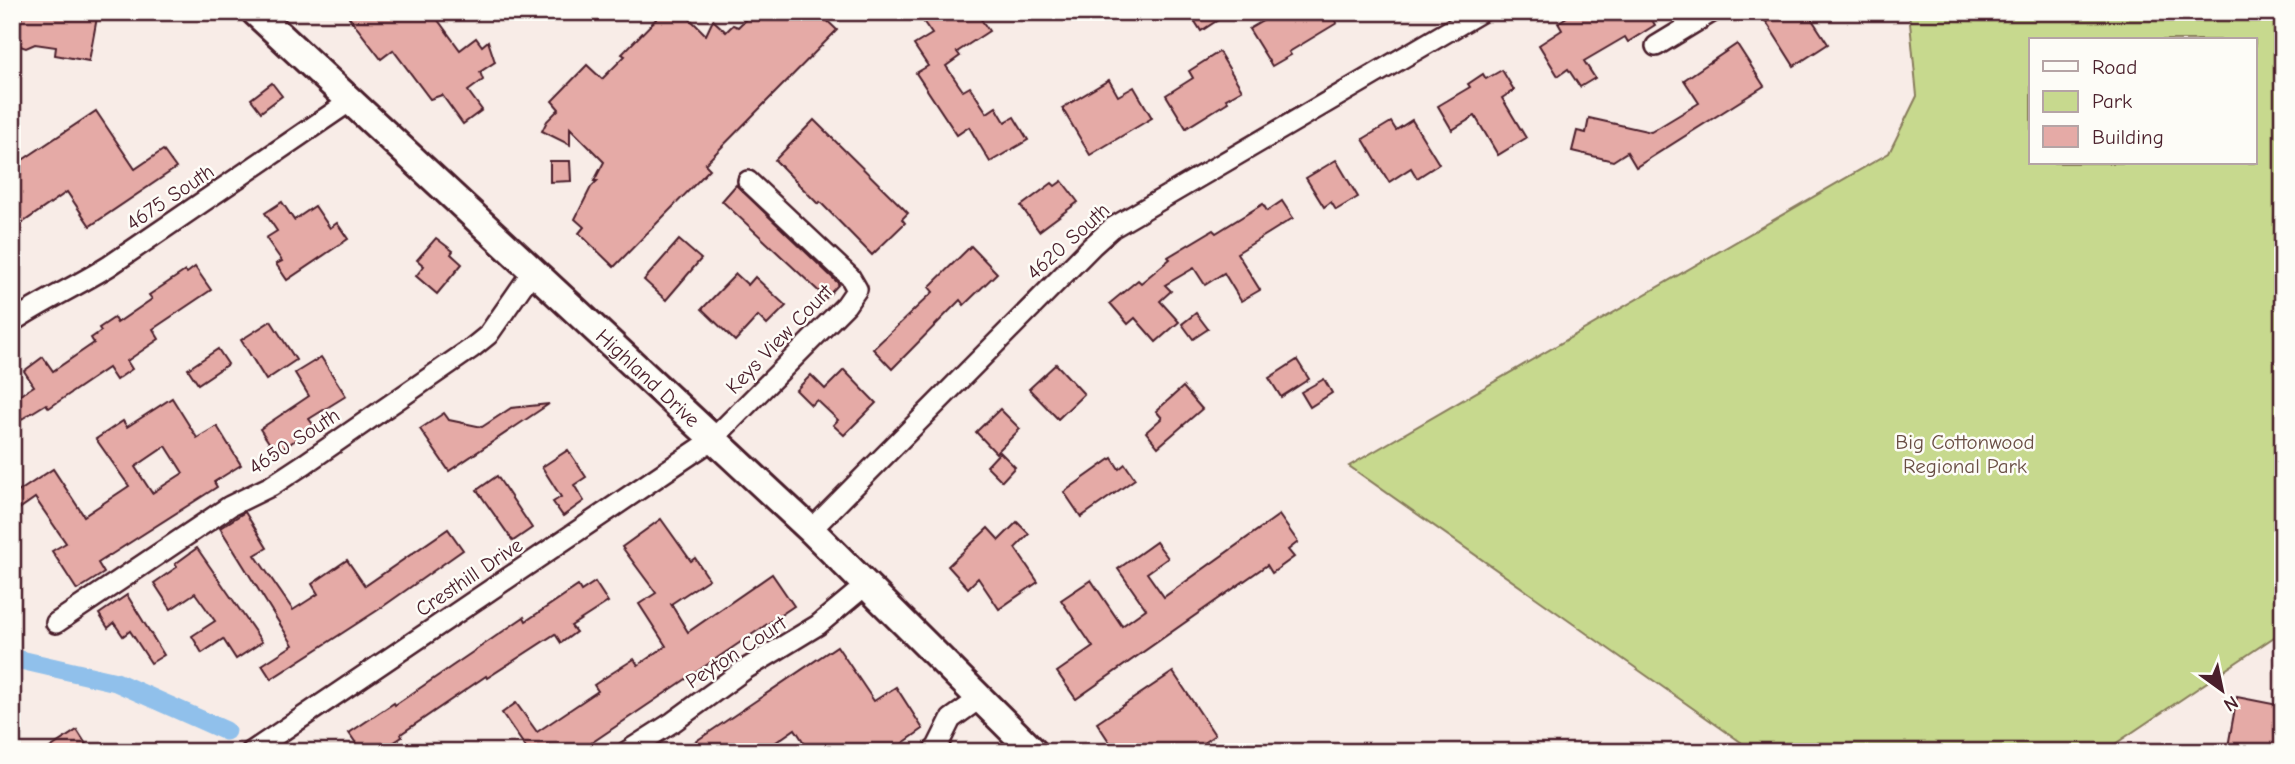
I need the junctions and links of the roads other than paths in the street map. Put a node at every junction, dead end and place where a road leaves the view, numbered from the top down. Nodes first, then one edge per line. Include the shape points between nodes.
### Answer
1 (254, 12) edge
2 (1482, 12) edge
3 (1712, 12) edge
4 (1692, 17) edge
5 (1656, 46) dead end
6 (349, 102) junction
7 (748, 181) dead end
8 (533, 272) junction
9 (12, 322) edge
10 (712, 440) junction
11 (811, 530) junction
12 (866, 584) junction
13 (56, 623) dead end
14 (979, 699) junction
15 (251, 752) edge
16 (626, 752) edge
17 (932, 752) edge
18 (1034, 752) edge

1 - 6 main road, Highland Drive
2 - 11 street, 4620 South via 1112,228
3 - 4 street
4 - 5 street
6 - 8 main road, Highland Drive
6 - 9 street, 4675 South via 109,266
7 - 10 street, Keys View Court via 850,277 857,289
8 - 10 main road, Highland Drive
8 - 13 street, 4650 South via 488,335 472,348 294,471 230,506
10 - 11 main road, Highland Drive
10 - 15 street, Cresthill Drive
11 - 12 main road, Highland Drive
12 - 14 main road, Highland Drive
12 - 16 street, Peyton Court via 818,625
14 - 17 street via 951,719
14 - 18 main road, Highland Drive

